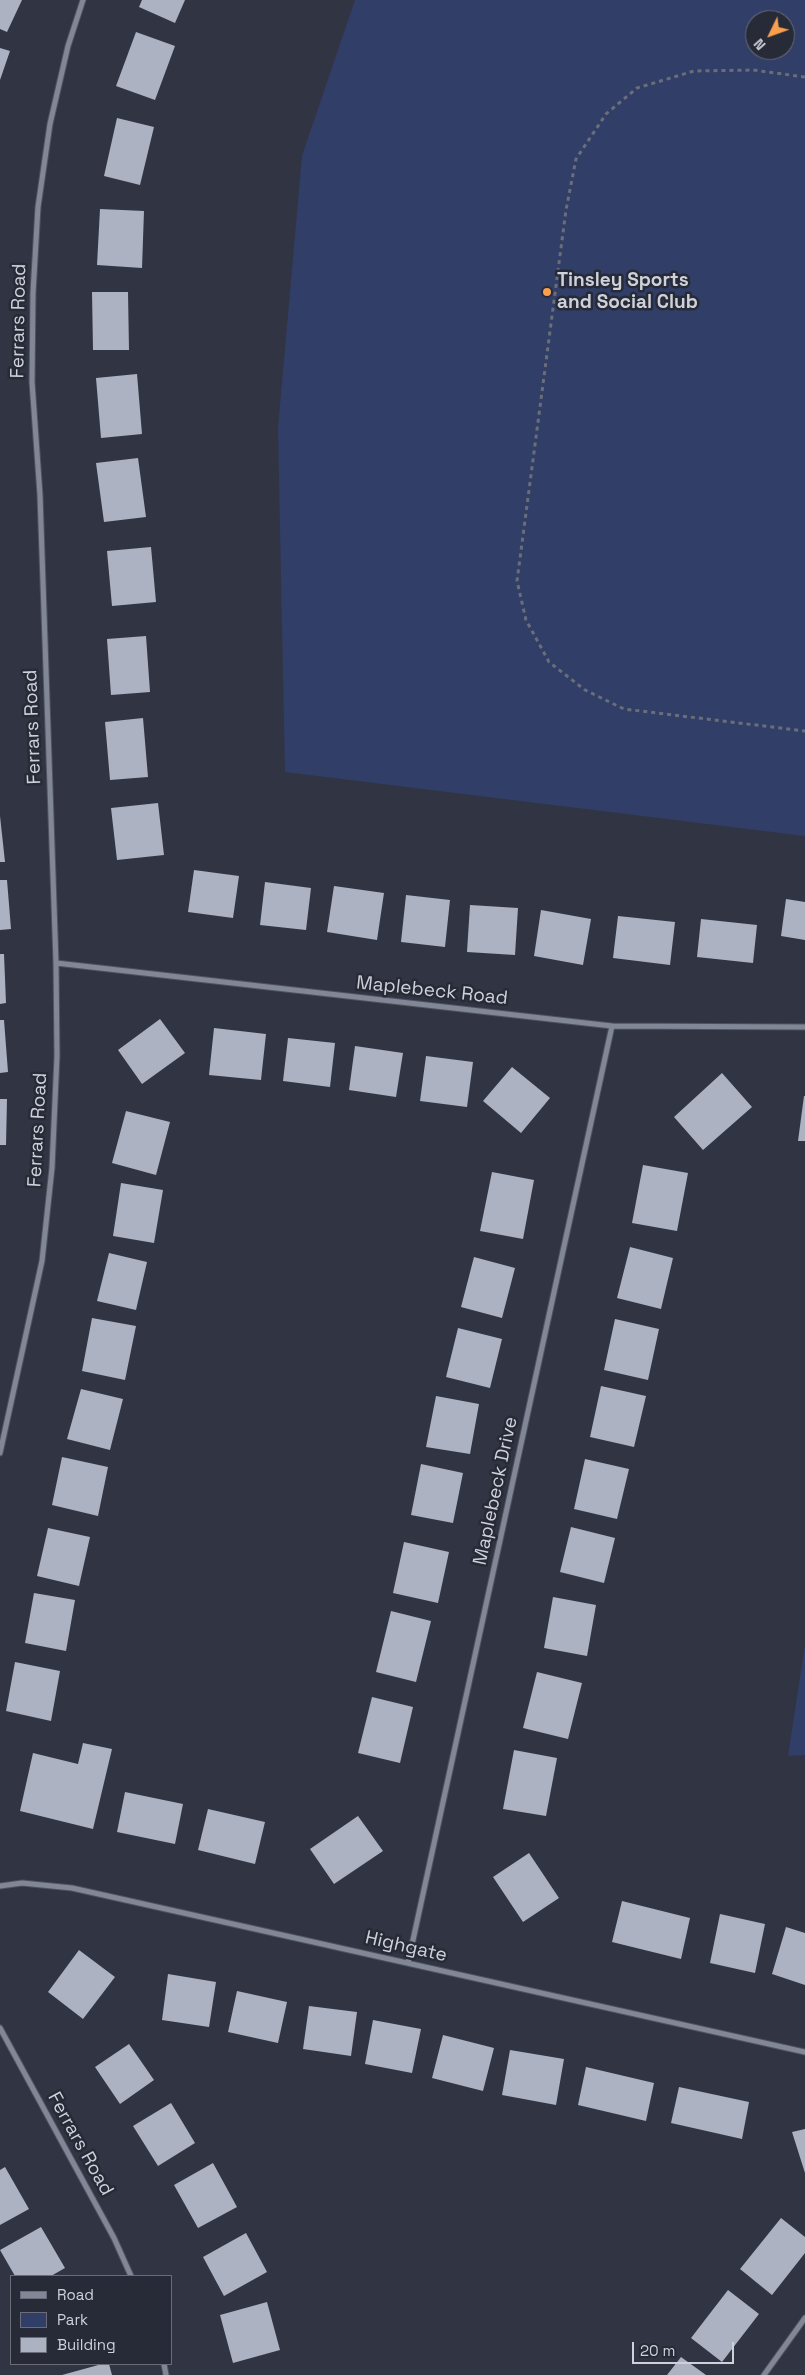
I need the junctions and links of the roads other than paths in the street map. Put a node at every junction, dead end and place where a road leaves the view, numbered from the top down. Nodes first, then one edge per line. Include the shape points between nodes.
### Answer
1 (83, 0) edge
2 (56, 963) junction
3 (612, 1026) junction
4 (805, 1027) edge
5 (0, 1453) edge
6 (0, 1886) edge
7 (408, 1963) junction
8 (0, 2028) edge
9 (805, 2052) edge
10 (131, 2275) edge
11 (805, 2318) edge
12 (764, 2375) edge

1 - 2 street, Ferrars Road via 68,46 50,124 38,207 33,293 32,382 40,495
2 - 3 street, Maplebeck Road
2 - 5 street, Ferrars Road via 57,1056 52,1168 42,1261
3 - 4 street, Maplebeck Road
3 - 7 street, Maplebeck Drive
6 - 7 street, Highgate via 22,1882 72,1888
7 - 9 street, Highgate
8 - 10 street, Ferrars Road via 114,2238
11 - 12 street

